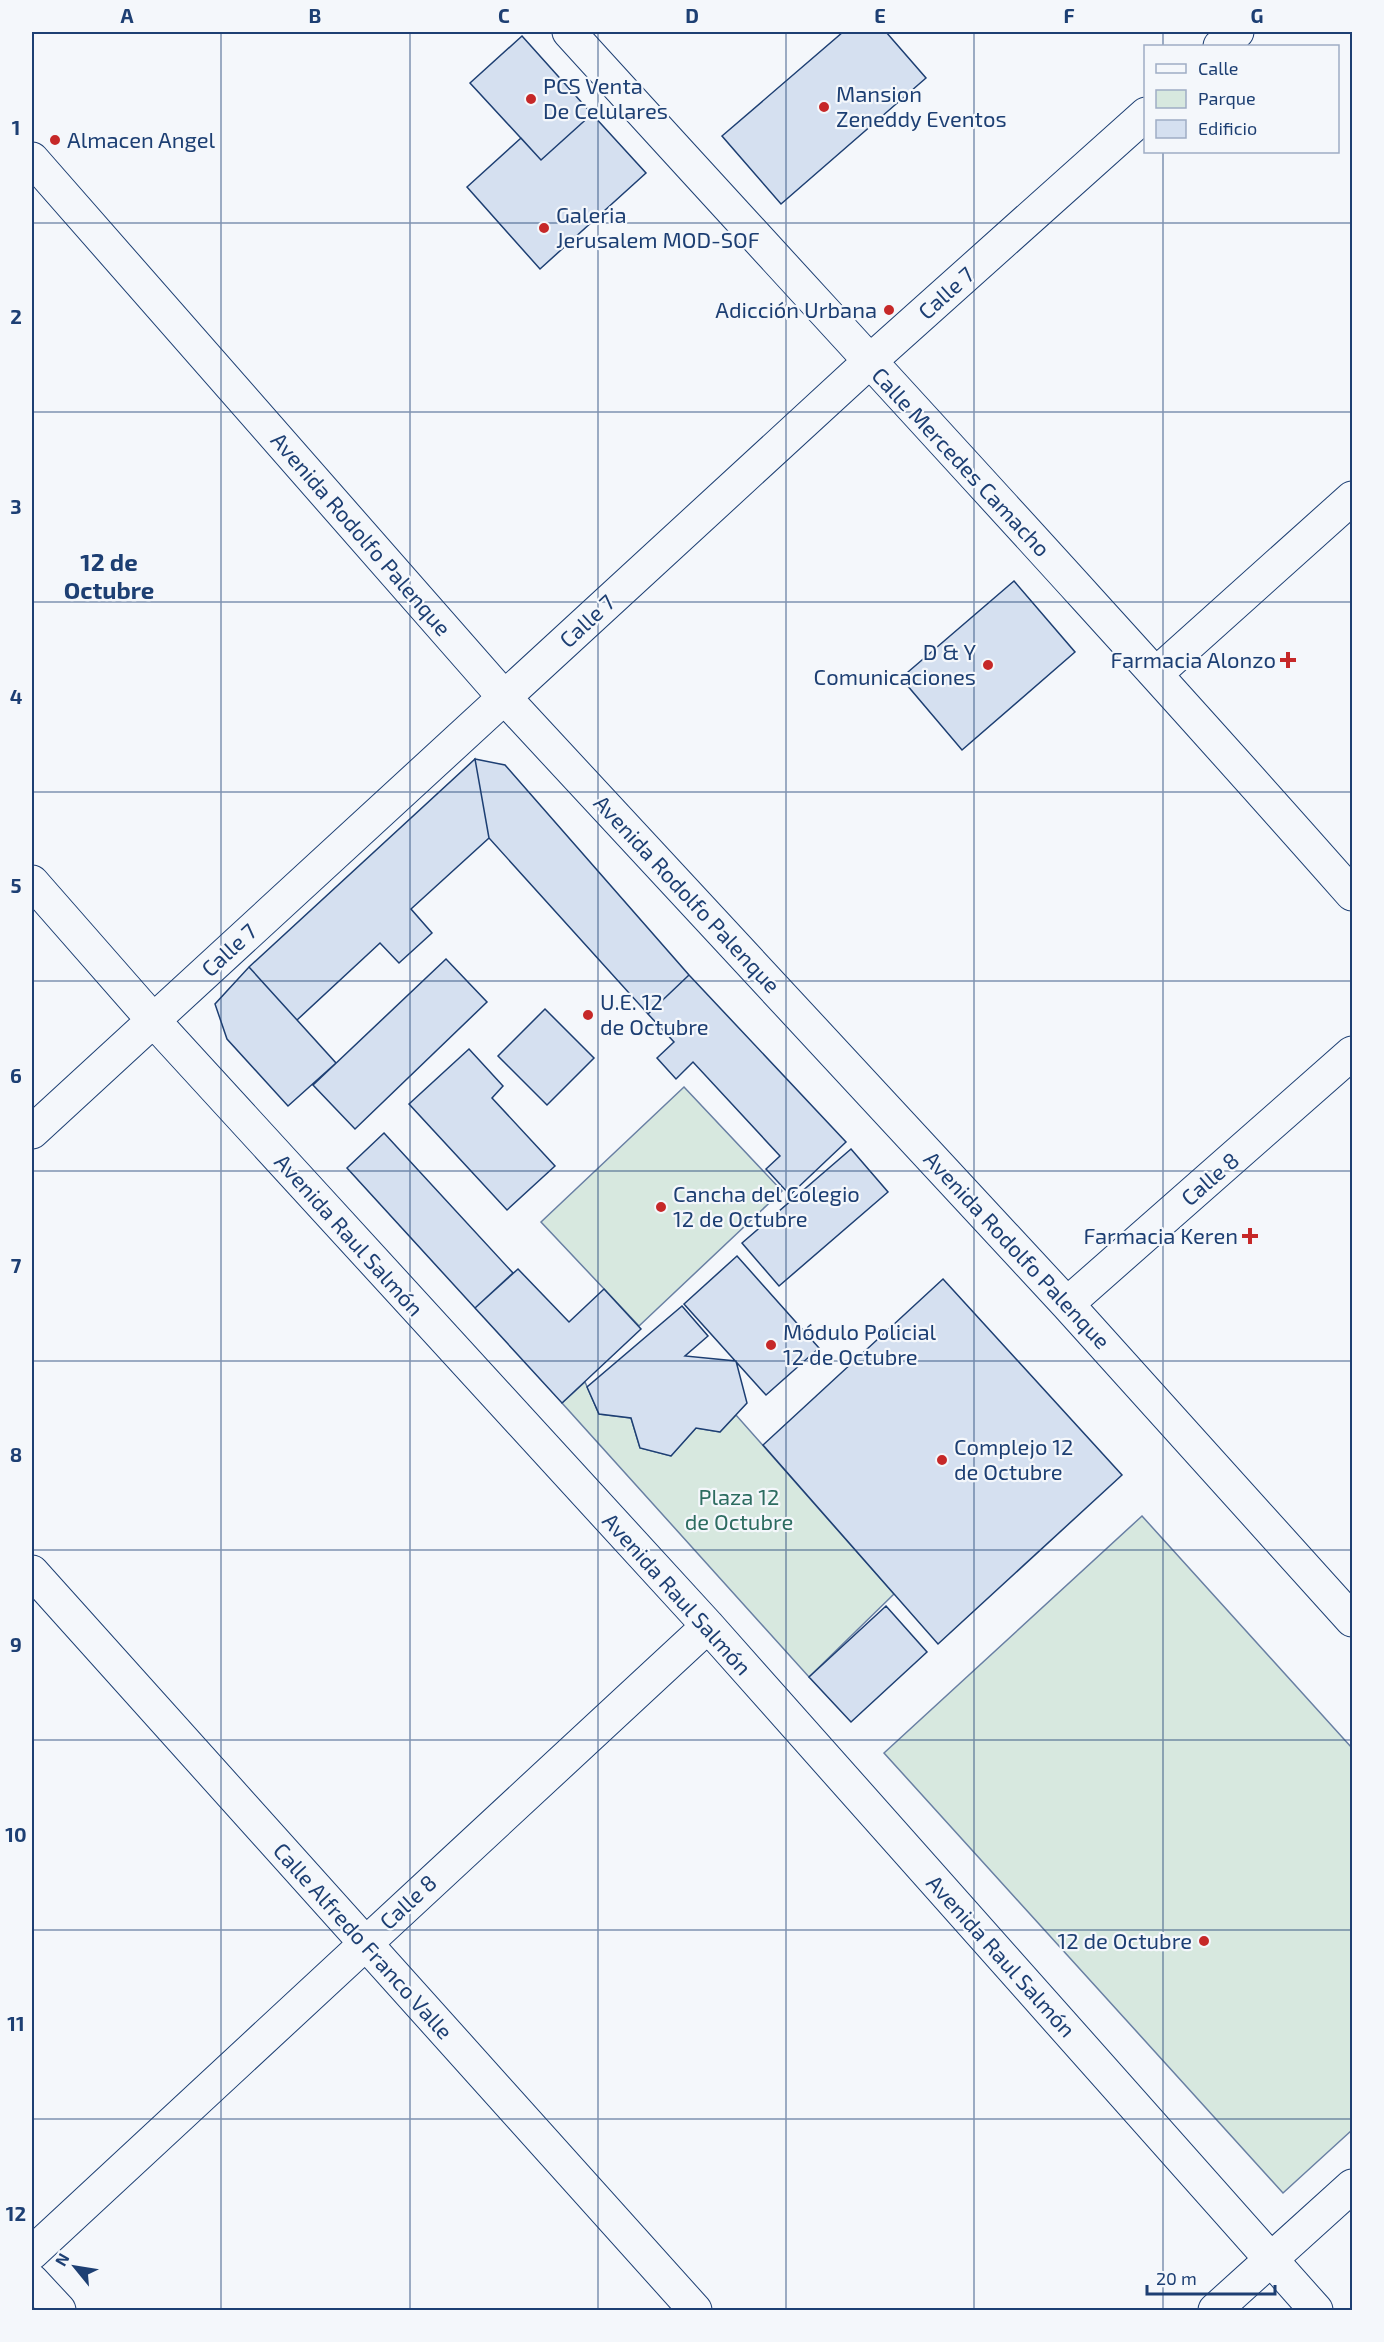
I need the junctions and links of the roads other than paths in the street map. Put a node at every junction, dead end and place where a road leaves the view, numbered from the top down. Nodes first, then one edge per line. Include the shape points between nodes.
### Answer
1 (569, 32) edge
2 (1237, 32) edge
3 (1221, 45) edge
4 (1144, 116) edge
5 (32, 159) edge
6 (869, 362) junction
7 (1353, 498) edge
8 (1157, 673) junction
9 (504, 697) junction
10 (32, 882) edge
11 (1353, 894) edge
12 (153, 1020) junction
13 (1353, 1053) edge
14 (32, 1132) edge
15 (1067, 1304) junction
16 (32, 1572) edge
17 (1353, 1620) edge
18 (708, 1626) junction
19 (365, 1942) junction
20 (1353, 2186) edge
21 (32, 2253) edge
22 (1270, 2260) junction
23 (32, 2281) edge
24 (59, 2310) edge
25 (695, 2310) edge
26 (1215, 2310) edge
27 (1316, 2310) edge

1 - 6 street, Calle Mercedes Camacho
2 - 3 street
4 - 6 street, Calle 7
5 - 9 street, Avenida Rodolfo Palenque
6 - 8 street, Calle Mercedes Camacho
6 - 9 street, Calle 7
7 - 8 street
8 - 11 street, Calle Mercedes Camacho
9 - 12 street, Calle 7
9 - 15 street, Avenida Rodolfo Palenque
10 - 12 street, Avenida Raul Salmón
12 - 14 street, Calle 7
12 - 18 street, Avenida Raul Salmón
13 - 15 street, Calle 8
15 - 17 street, Avenida Rodolfo Palenque
16 - 19 street, Calle Alfredo Franco Valle
18 - 19 street, Calle 8
18 - 22 street, Avenida Raul Salmón
19 - 21 street, Calle 8
19 - 25 street, Calle Alfredo Franco Valle
20 - 22 street
22 - 26 street
22 - 27 street, Avenida Raul Salmón
23 - 24 street

